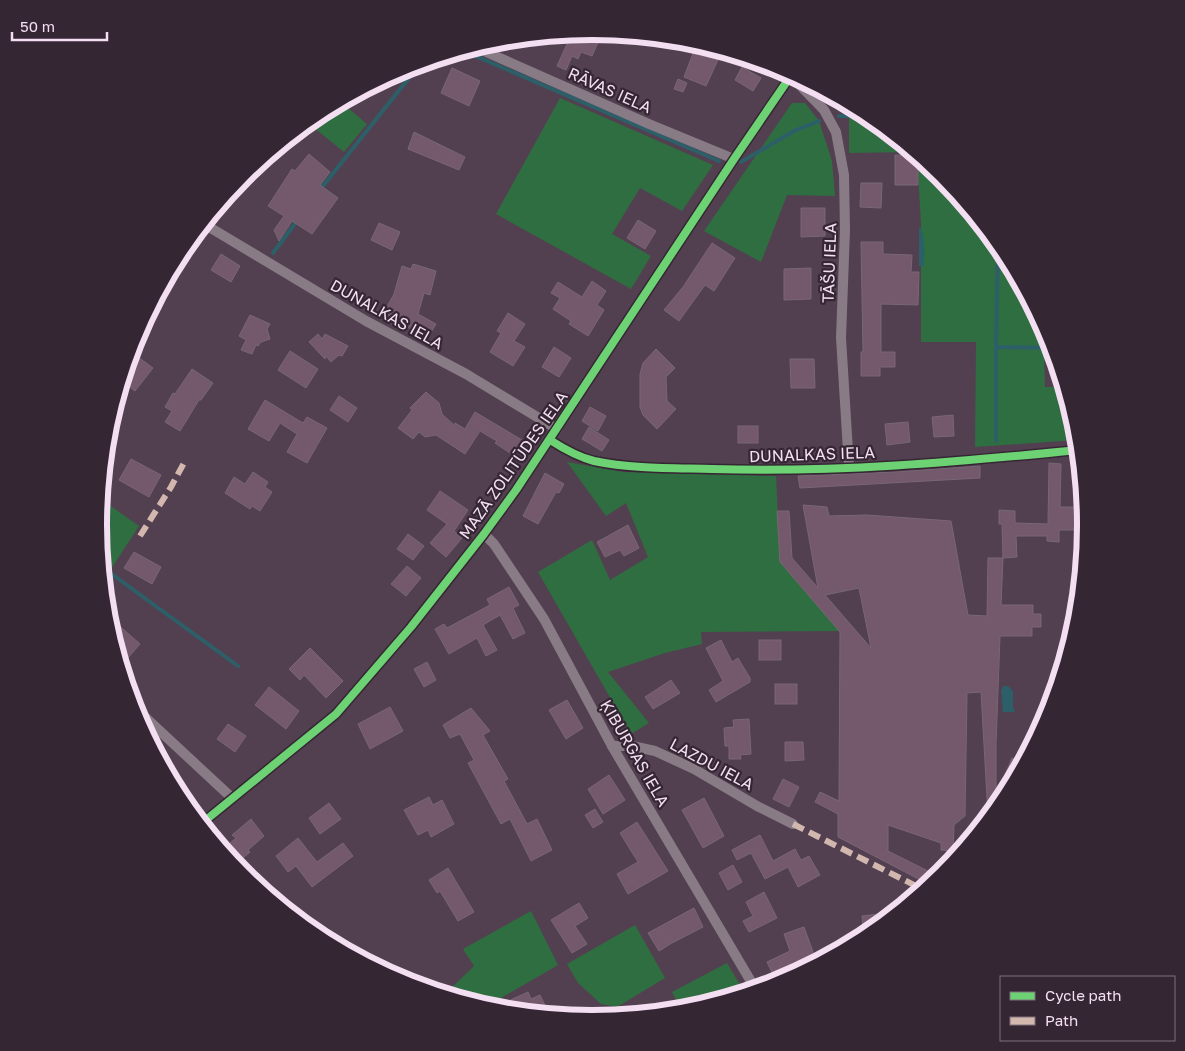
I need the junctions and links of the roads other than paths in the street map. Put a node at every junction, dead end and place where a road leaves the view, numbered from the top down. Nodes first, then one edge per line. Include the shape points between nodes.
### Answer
1 (486, 52) edge
2 (787, 81) edge
3 (804, 89) edge
4 (734, 159) junction
5 (209, 227) edge
6 (557, 429) junction
7 (550, 440) junction
8 (1072, 451) edge
9 (849, 467) junction
10 (484, 534) junction
11 (148, 720) edge
12 (612, 746) junction
13 (232, 798) junction
14 (206, 820) edge
15 (793, 824) dead end
16 (752, 984) edge

1 - 4 street, RĀVAS IELA
2 - 4 street, MAZĀ ZOLITŪDES IELA
3 - 9 street, TĀŠU IELA via 824,110 836,132 844,175 841,338
4 - 6 street, MAZĀ ZOLITŪDES IELA
5 - 6 street, DUNALKAS IELA
6 - 7 street, MAZĀ ZOLITŪDES IELA
7 - 9 street, DUNALKAS IELA via 580,457 647,467 772,471
7 - 10 street, MAZĀ ZOLITŪDES IELA
8 - 9 street, DUNALKAS IELA
10 - 12 street, ĶIBURGAS IELA via 544,619
10 - 13 street, MAZĀ ZOLITŪDES IELA via 401,640 336,714
11 - 13 street
12 - 15 street, LAZDU IELA via 655,751
12 - 16 street, ĶIBURGAS IELA
13 - 14 street, MAZĀ ZOLITŪDES IELA

